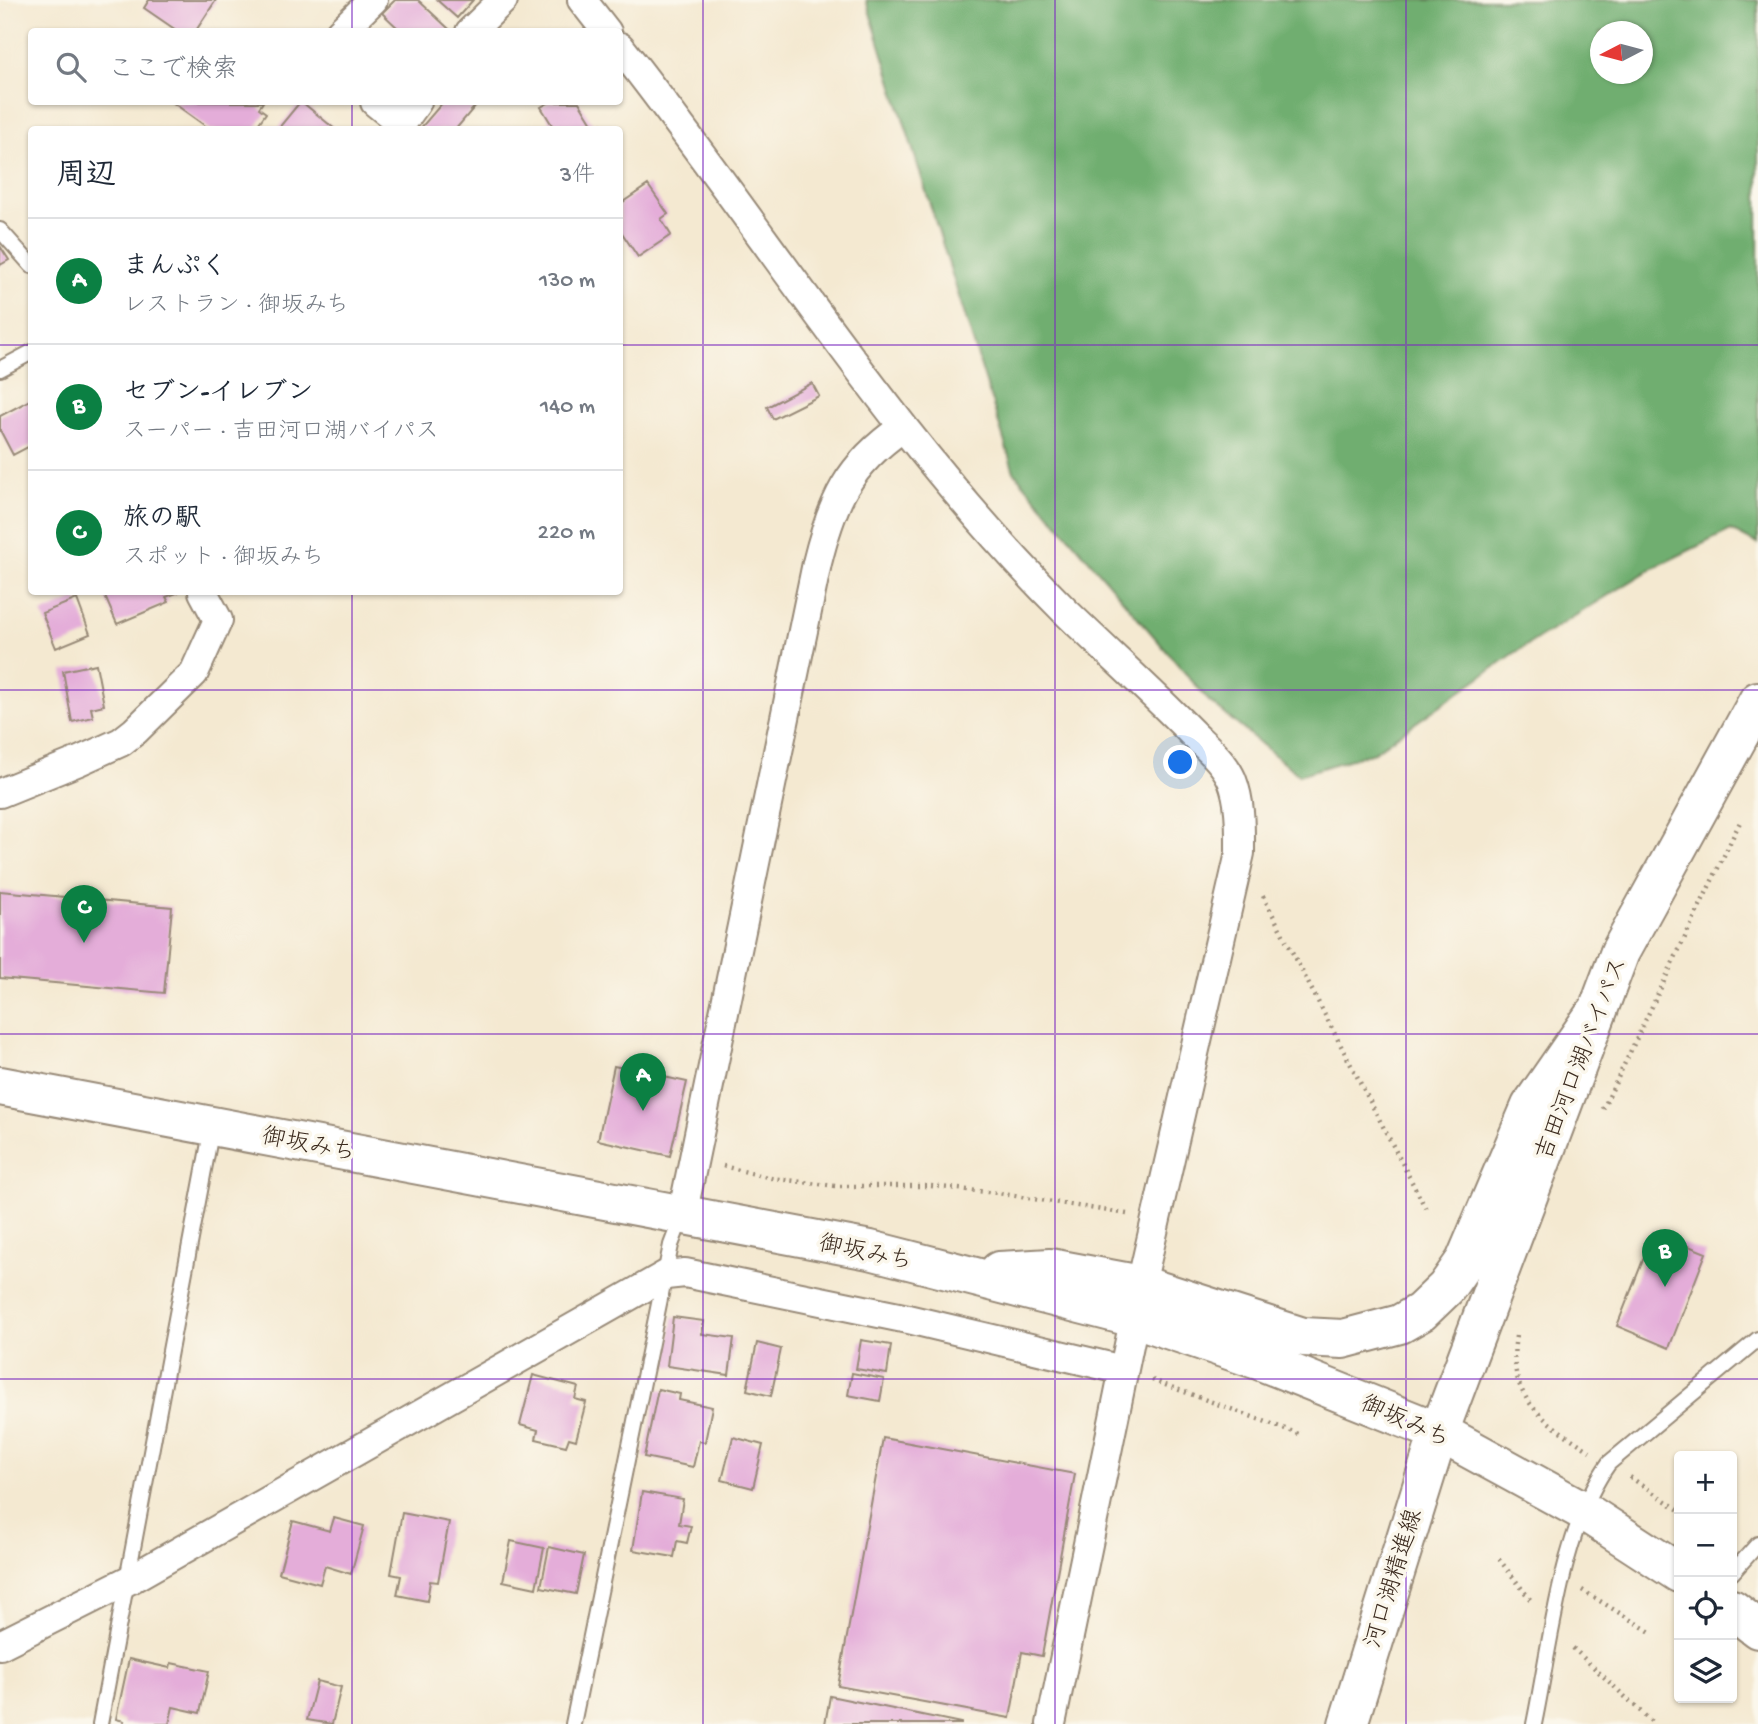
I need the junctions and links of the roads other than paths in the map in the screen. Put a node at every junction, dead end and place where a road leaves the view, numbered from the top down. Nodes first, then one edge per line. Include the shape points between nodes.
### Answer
1 (373, 0) edge
2 (503, 0) edge
3 (582, 0) edge
4 (344, 28) edge
5 (474, 28) edge
6 (604, 28) edge
7 (623, 51) edge
8 (380, 105) edge
9 (405, 118) edge
10 (0, 230) edge
11 (28, 262) edge
12 (28, 354) edge
13 (0, 369) edge
14 (902, 428) junction
15 (206, 595) edge
16 (1758, 701) edge
17 (0, 793) edge
18 (1594, 1015) junction
19 (0, 1086) edge
20 (213, 1124) junction
21 (682, 1216) junction
22 (666, 1275) junction
23 (1138, 1302) junction
24 (1758, 1339) edge
25 (1123, 1370) junction
26 (1439, 1432) junction
27 (1582, 1510) junction
28 (1758, 1544) edge
29 (1737, 1567) edge
30 (1674, 1570) edge
31 (129, 1580) junction
32 (1737, 1613) edge
33 (1758, 1629) edge
34 (0, 1645) edge
35 (100, 1724) edge
36 (573, 1724) edge
37 (1051, 1724) edge
38 (1348, 1724) edge
39 (1534, 1724) edge

1 - 4 street
2 - 5 street
3 - 6 street
7 - 14 street
8 - 9 street
10 - 11 lane
12 - 13 lane
14 - 21 street via 849,477 829,514
14 - 23 street via 1064,610 1217,758 1232,779 1240,811 1240,853
15 - 17 street via 218,620 194,673 121,742
16 - 18 main road, 吉田河口湖バイパス via 1620,952
18 - 23 main road via 1531,1106 1465,1261 1421,1312 1401,1324 1343,1339 1303,1336
18 - 26 main road, 吉田河口湖バイパス
19 - 20 main road, 御坂みち
20 - 21 main road, 御坂みち
20 - 31 lane
21 - 22 lane
21 - 23 main road, 御坂みち
22 - 25 street via 685,1273 908,1319
22 - 31 street
22 - 36 lane
23 - 25 street
23 - 26 main road, 御坂みち via 1261,1361
24 - 27 lane via 1609,1463
25 - 37 street
26 - 27 main road, 御坂みち
26 - 38 main road, 河口湖精進線
27 - 30 main road, 御坂みち
27 - 39 lane
28 - 29 lane
31 - 34 street
31 - 35 lane
32 - 33 main road

